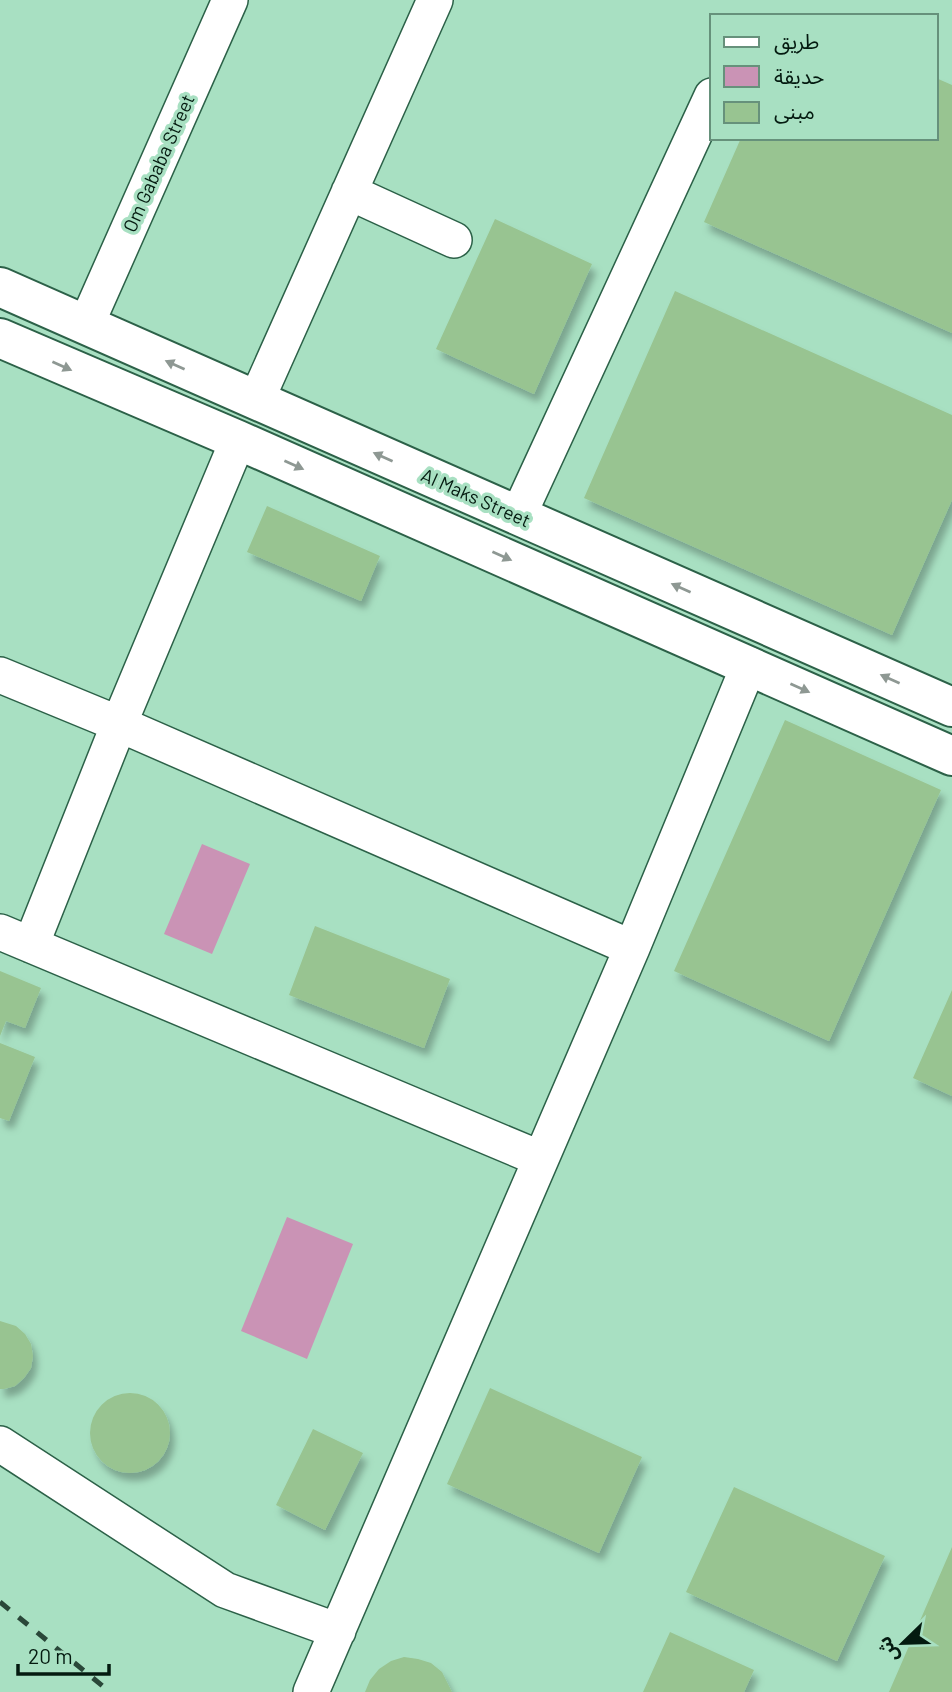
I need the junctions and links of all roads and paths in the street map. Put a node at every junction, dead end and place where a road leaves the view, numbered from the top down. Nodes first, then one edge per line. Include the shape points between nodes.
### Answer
1 (230, 0) edge
2 (435, 0) edge
3 (710, 100) edge
4 (349, 192) junction
5 (454, 240) dead end
6 (0, 286) edge
7 (86, 325) junction
8 (0, 338) edge
9 (256, 401) junction
10 (238, 440) junction
11 (518, 516) junction
12 (749, 665) junction
13 (0, 675) edge
14 (952, 707) edge
15 (119, 724) junction
16 (952, 756) edge
17 (16, 938) edge
18 (632, 948) junction
19 (541, 1159) junction
20 (0, 1444) edge
21 (338, 1631) junction
22 (311, 1692) edge

1 - 7 street, Om Gababa Street
2 - 4 street
3 - 11 street
4 - 5 street
4 - 9 street
6 - 7 main road, Al Maks Street
9 -> 7 main road, Al Maks Street
8 -> 10 main road
11 -> 9 main road, Al Maks Street
10 -> 12 main road
10 - 15 street
14 -> 11 main road, Al Maks Street
12 -> 16 main road
12 - 18 street
13 - 15 street
15 - 17 street
15 - 18 street
17 - 19 street
18 - 19 street
19 - 21 street
20 - 21 street via 225,1590
21 - 22 street

